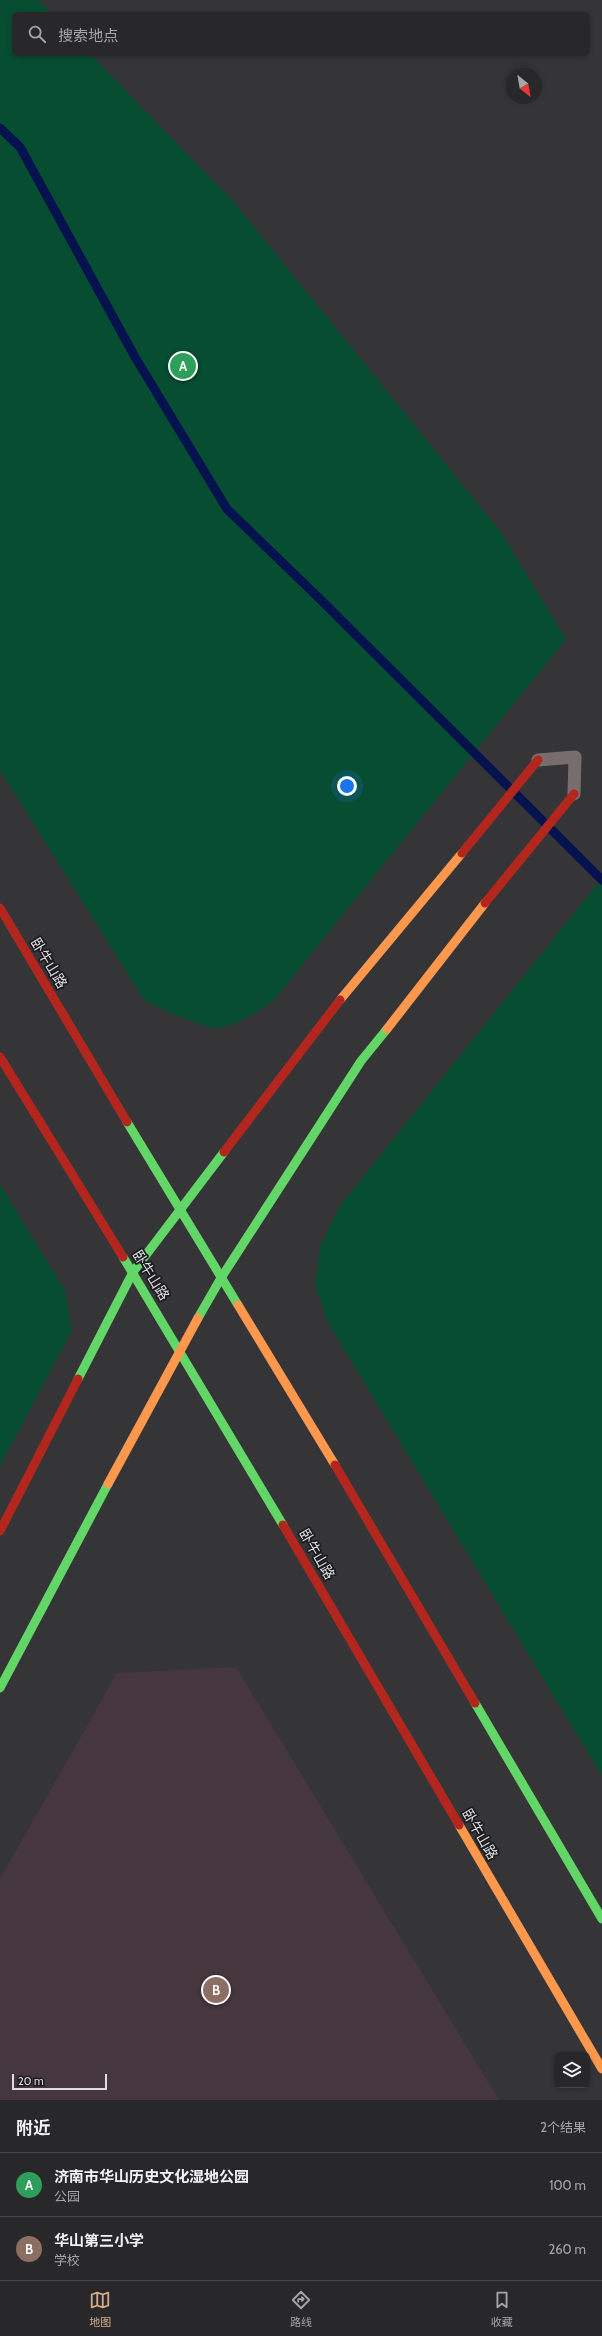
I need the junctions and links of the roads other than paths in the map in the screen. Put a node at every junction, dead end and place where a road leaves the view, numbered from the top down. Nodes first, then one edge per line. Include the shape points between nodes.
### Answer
1 (538, 760) joint
2 (574, 794) joint
3 (0, 908) edge
4 (0, 1057) edge
5 (178, 1209) junction
6 (133, 1272) junction
7 (221, 1278) junction
8 (180, 1349) junction
9 (0, 1531) edge
10 (0, 1688) edge
11 (602, 1919) edge
12 (602, 2070) edge

1 - 2 lane via 575,757
1 - 5 main road via 335,1006
2 - 7 main road via 361,1061
3 - 5 main road, 卧牛山路
4 - 6 main road, 卧牛山路
5 - 6 main road
5 - 7 main road, 卧牛山路
6 - 8 main road, 卧牛山路
6 - 9 main road
7 - 8 main road
7 - 11 main road, 卧牛山路 via 300,1406
8 - 10 main road
8 - 12 main road, 卧牛山路

